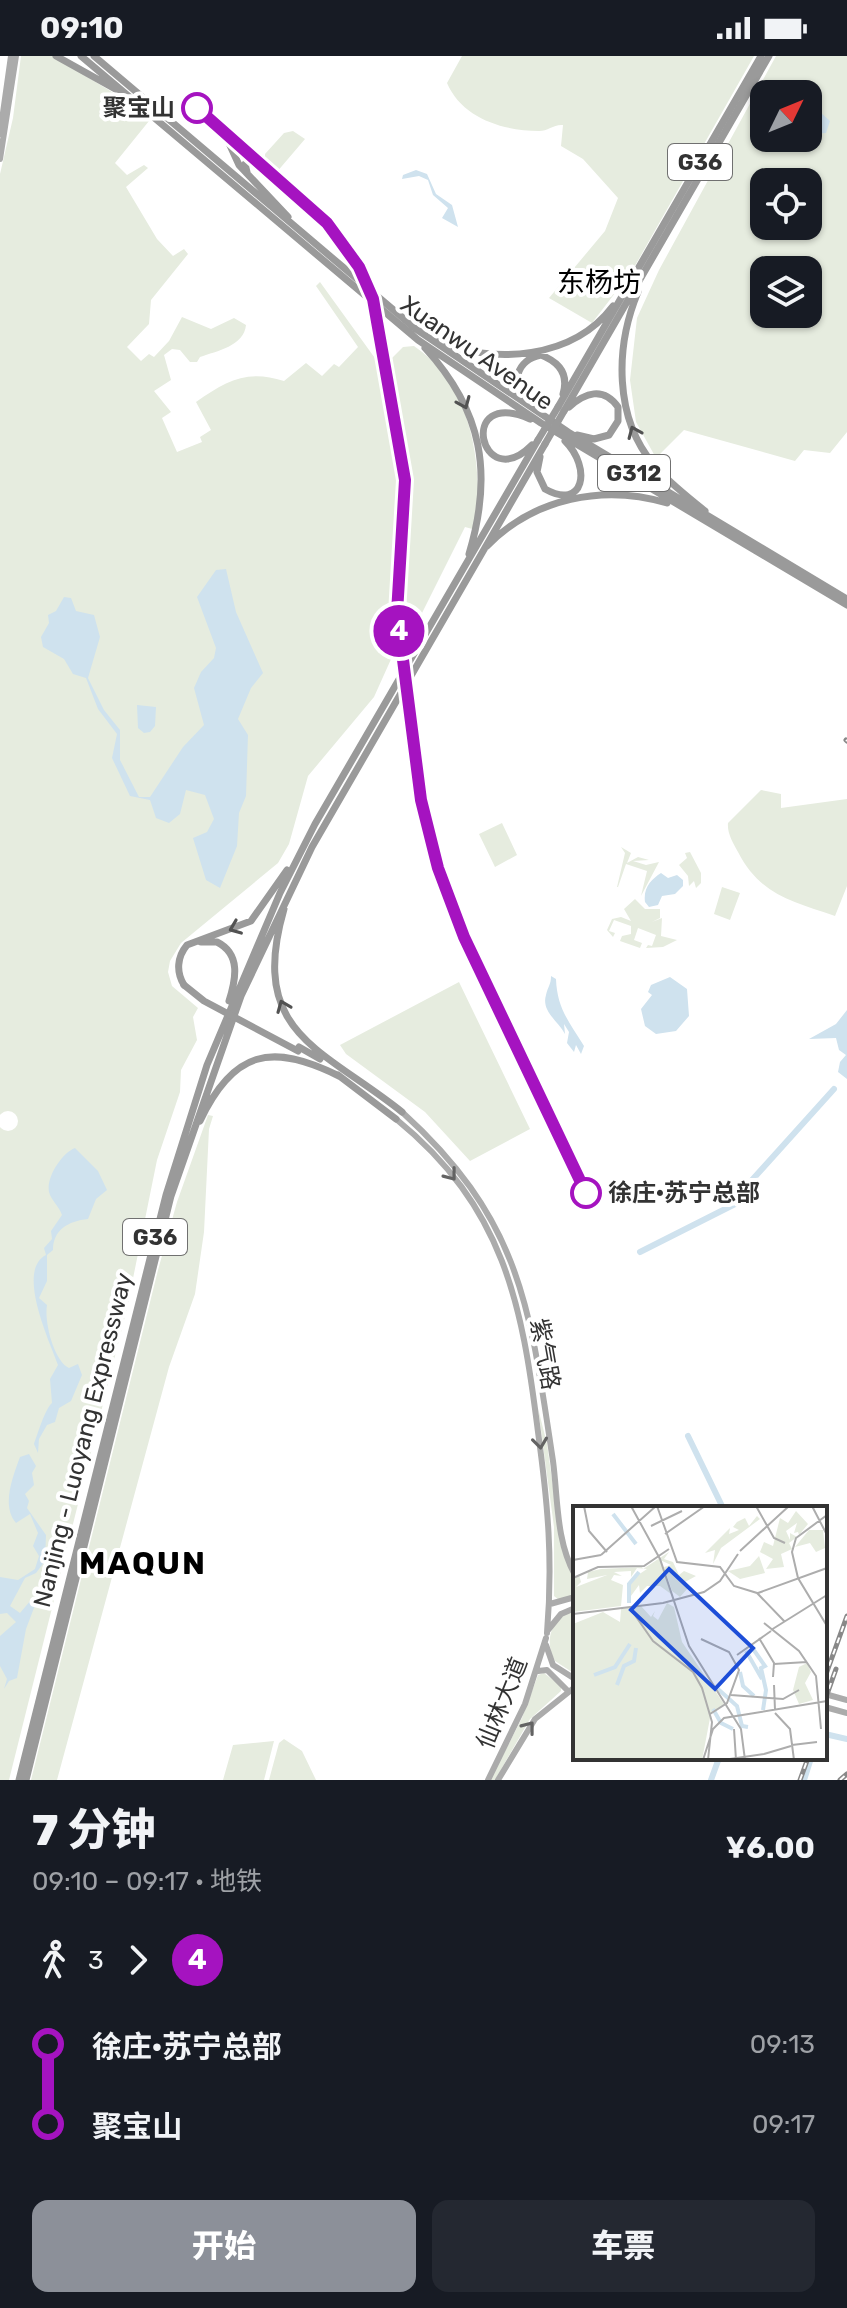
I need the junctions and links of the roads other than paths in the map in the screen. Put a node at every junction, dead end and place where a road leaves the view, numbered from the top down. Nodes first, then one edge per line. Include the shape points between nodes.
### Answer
1 (14, 56) edge
2 (58, 56) edge
3 (81, 56) edge
4 (761, 56) edge
5 (769, 56) edge
6 (91, 60) edge
7 (122, 91) junction
8 (0, 134) edge
9 (228, 141) dead end
10 (0, 159) edge
11 (252, 162) dead end
12 (247, 174) junction
13 (297, 228) junction
14 (664, 239) junction
15 (639, 268) junction
16 (416, 329) junction
17 (418, 340) junction
18 (561, 409) junction
19 (544, 417) junction
20 (568, 432) junction
21 (545, 436) junction
22 (505, 504) junction
23 (685, 510) junction
24 (726, 527) junction
25 (478, 556) junction
26 (769, 556) junction
27 (467, 562) junction
28 (847, 599) edge
29 (847, 605) edge
30 (315, 824) junction
31 (289, 892) junction
32 (186, 983) junction
33 (299, 1049) junction
34 (207, 1065) junction
35 (339, 1076) junction
36 (357, 1079) junction
37 (402, 1112) joint
38 (396, 1119) joint
39 (173, 1194) junction
40 (532, 1343) junction
41 (536, 1409) junction
42 (545, 1409) junction
43 (573, 1568) edge
44 (573, 1598) edge
45 (550, 1604) junction
46 (573, 1609) edge
47 (547, 1635) junction
48 (538, 1671) junction
49 (573, 1678) edge
50 (571, 1689) edge
51 (827, 1695) edge
52 (847, 1700) edge
53 (827, 1708) edge
54 (847, 1713) edge
55 (19, 1780) edge
56 (26, 1780) edge
57 (488, 1780) edge
58 (498, 1780) edge

1 - 8 main road
1 - 10 main road
2 - 6 highway via 88,71
2 - 7 highway
3 - 6 highway, Xuanwu Avenue
4 - 15 highway, Nanjing - Luoyang Expressway / G36
5 - 14 highway, Nanjing - Luoyang Expressway / G36
6 - 7 highway, Xuanwu Avenue / G312
6 - 13 highway, Xuanwu Avenue / G312
7 - 17 highway, Xuanwu Avenue / G312
9 - 12 highway
11 - 12 highway via 245,164
12 - 13 highway
13 - 16 highway, Xuanwu Avenue / G312
14 - 18 highway, Nanjing - Luoyang Expressway / G36
24 -> 14 highway via 654,466 632,431 624,402 627,325
15 - 16 highway via 607,313 576,337 548,349 506,355 469,351
15 - 18 highway, Nanjing - Luoyang Expressway / G36
16 - 19 highway, Xuanwu Avenue / G312
17 - 21 highway, Xuanwu Avenue / G312
17 -> 27 highway via 462,399 476,441 480,520
18 - 19 highway via 564,374 551,359 529,358 521,365 518,388
18 - 20 highway via 597,393 613,400 619,414 615,428 602,438
18 - 21 highway, Nanjing - Luoyang Expressway / G36, bridge
19 - 20 highway, Xuanwu Avenue / G312
20 - 24 highway, Xuanwu Avenue / G312
21 - 21 highway via 575,451 583,465 575,490 556,494 539,481
21 - 21 highway via 524,454 502,459 485,448 482,436 487,421 505,411
21 - 22 highway, Nanjing - Luoyang Expressway / G36
21 - 23 highway, Xuanwu Avenue / G312
22 - 25 highway, Nanjing - Luoyang Expressway / G36
22 - 27 highway, Nanjing - Luoyang Expressway / G36
23 - 25 highway via 651,498 604,495 543,506 519,518
23 - 26 highway, Xuanwu Avenue / G312
24 - 26 highway, Xuanwu Avenue / G312
25 - 31 highway, Nanjing - Luoyang Expressway / G36
26 - 28 highway, Xuanwu Avenue / G312
26 - 29 highway, Xuanwu Avenue / G312
27 - 30 highway, Nanjing - Luoyang Expressway / G36
30 -> 32 highway via 251,921 195,940 181,951 179,968
30 - 34 highway, Nanjing - Luoyang Expressway / G36
36 -> 31 highway via 305,1042 281,1005 273,965
31 - 39 highway, Nanjing - Luoyang Expressway / G36 via 241,996
32 - 33 highway, bridge
32 - 34 highway via 183,962 195,944 217,942 233,957 235,984
33 - 35 highway
33 - 36 highway
34 - 55 highway, Nanjing - Luoyang Expressway / G36 via 166,1195
35 - 38 highway
35 - 39 highway via 307,1061 275,1055 239,1066 220,1084 198,1125
36 - 37 highway
37 - 40 main road, 紫气路 via 451,1160 486,1209 520,1282
38 -> 40 main road, 紫气路 via 444,1166 479,1213
39 - 56 highway, Nanjing - Luoyang Expressway / G36
40 - 41 main road, 紫气路
40 - 42 main road, 紫气路
41 - 42 main road
41 -> 45 main road, 紫气路 via 552,1551
42 - 43 main road, 紫气路 via 560,1525
44 - 45 main road
45 - 47 main road, 紫气路
46 - 47 main road via 556,1618
47 - 48 main road, 仙林大道
47 - 49 main road via 553,1665
48 - 50 main road via 547,1670
48 - 57 main road, 仙林大道
58 -> 50 main road, 仙林大道 via 526,1730
51 - 52 main road
53 - 54 main road

